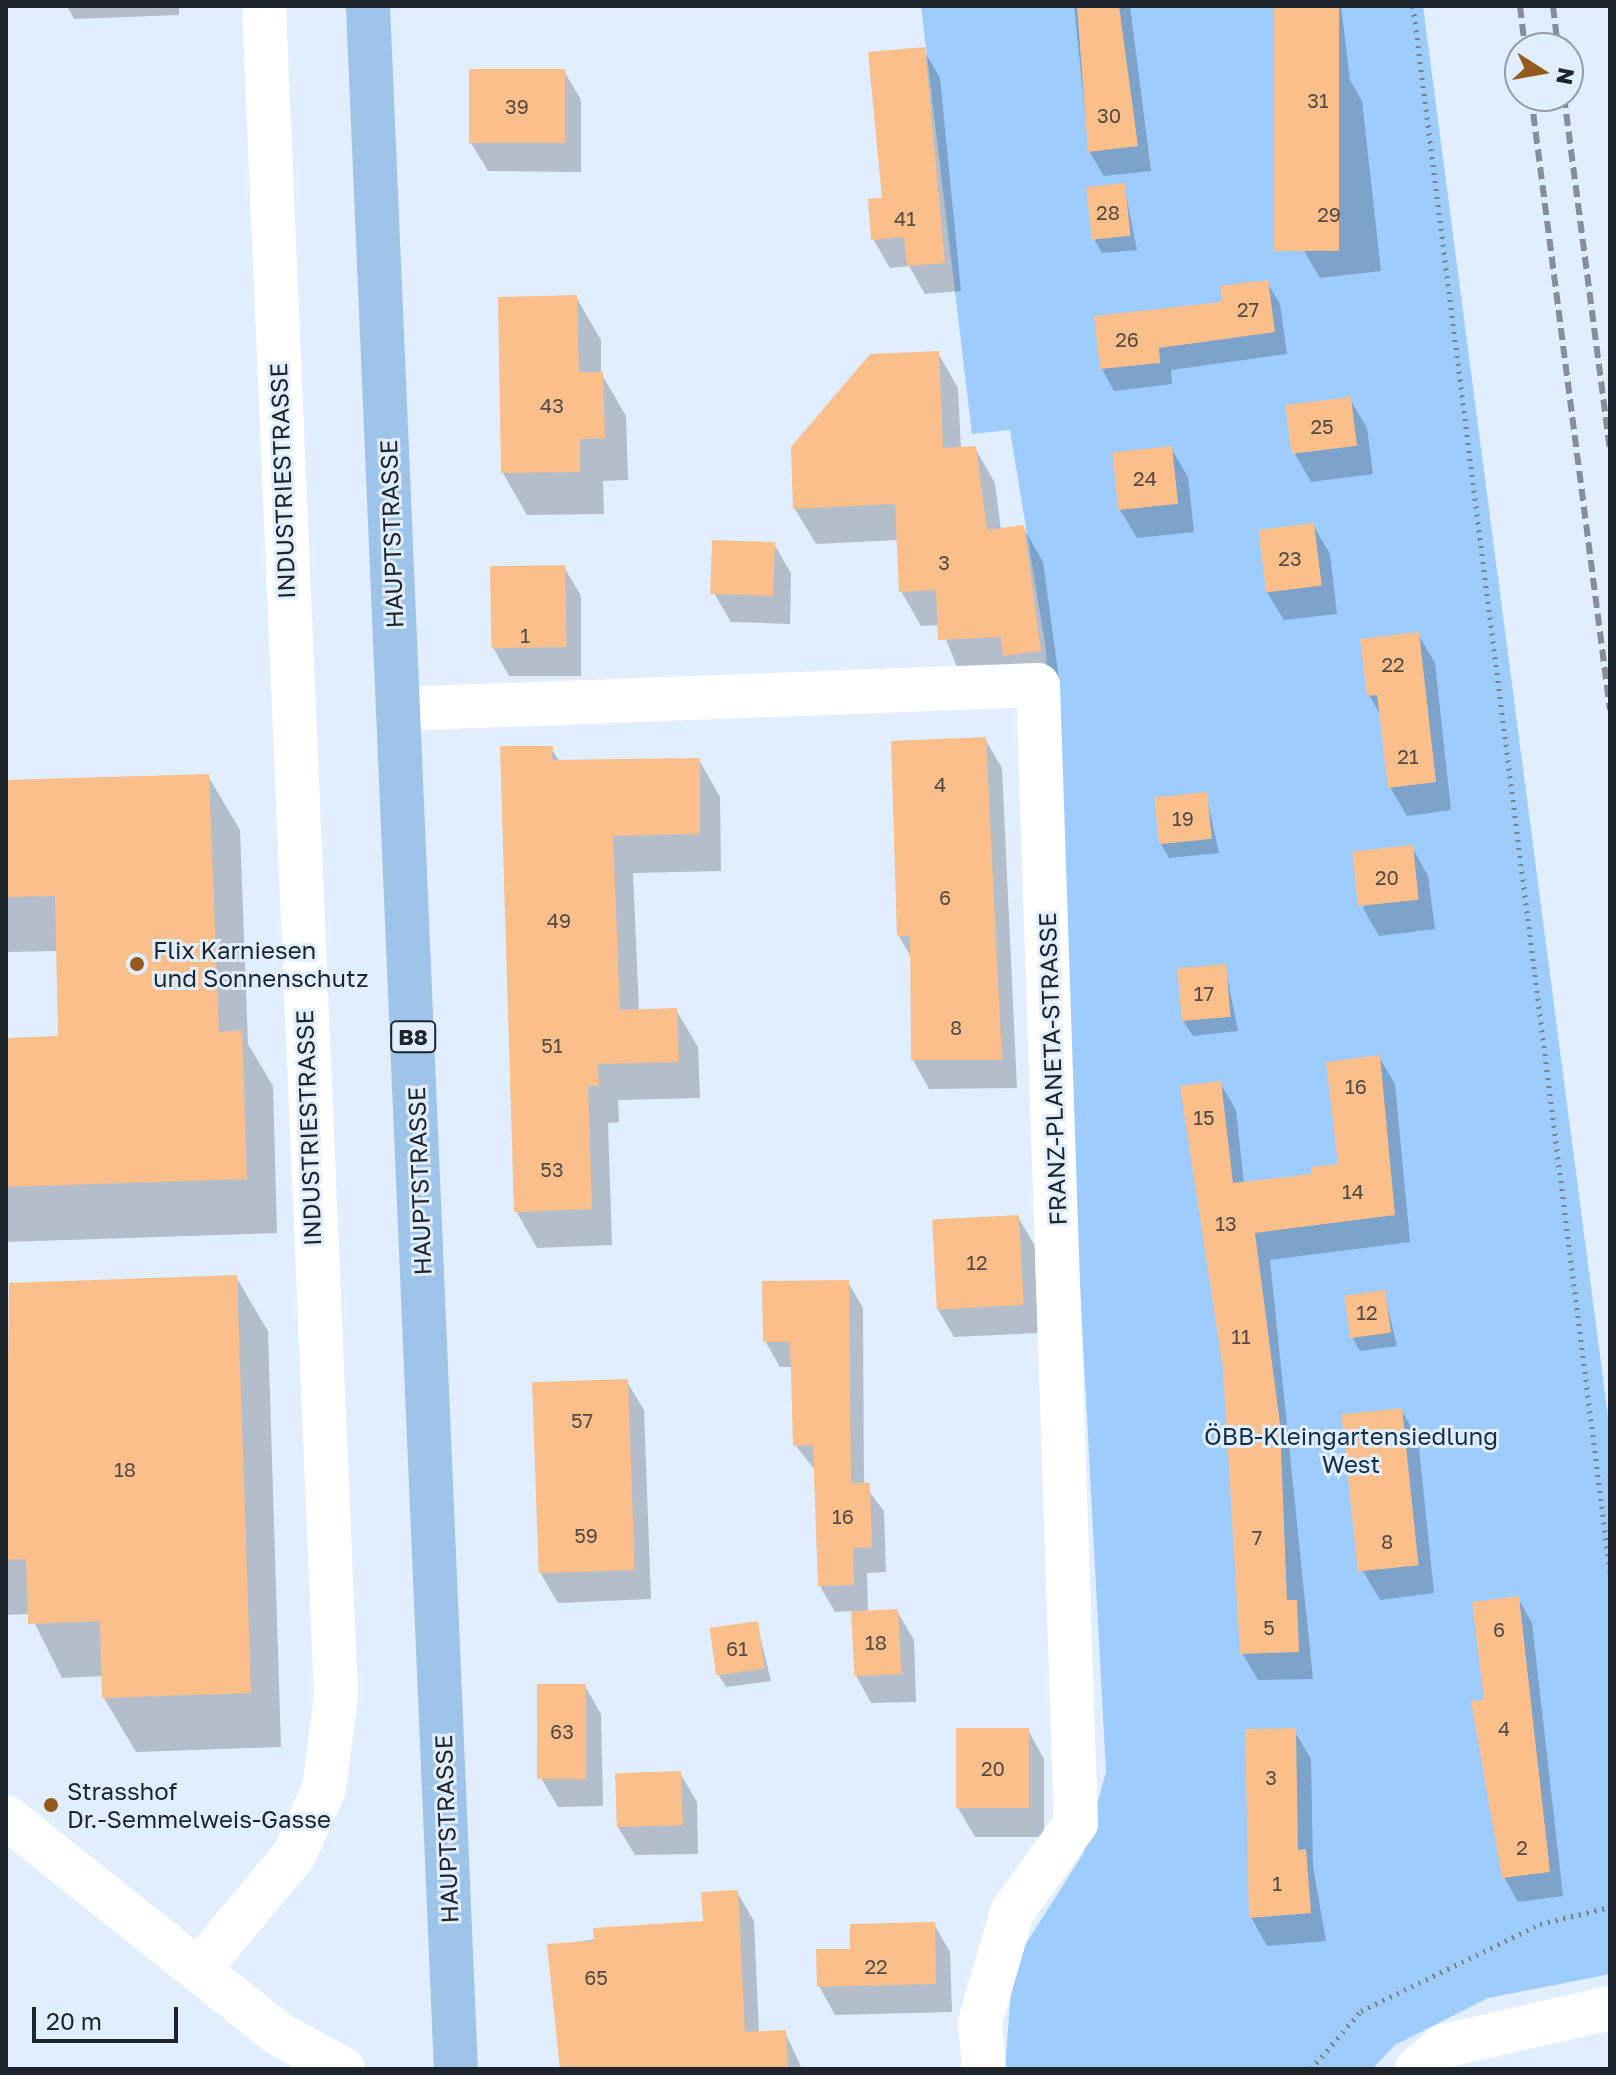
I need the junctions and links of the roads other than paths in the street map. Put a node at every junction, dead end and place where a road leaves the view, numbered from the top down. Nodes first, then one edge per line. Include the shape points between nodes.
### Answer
1 (264, 6) edge
2 (368, 6) edge
3 (399, 709) junction
4 (6, 1817) edge
5 (199, 1969) junction
6 (1610, 2008) edge
7 (343, 2069) edge
8 (456, 2069) edge
9 (984, 2069) edge
10 (1417, 2069) edge

1 - 5 street, INDUSTRIESTRASSE via 336,1696 324,1789 294,1855
2 - 3 main road, HAUPTSTRASSE / B8
3 - 8 main road, HAUPTSTRASSE / B8
3 - 9 street, FRANZ-PLANETA-STRASSE via 1038,685 1076,1823 1012,1912 980,2022
4 - 5 street
5 - 7 street via 279,2034
6 - 10 street via 1444,2046

